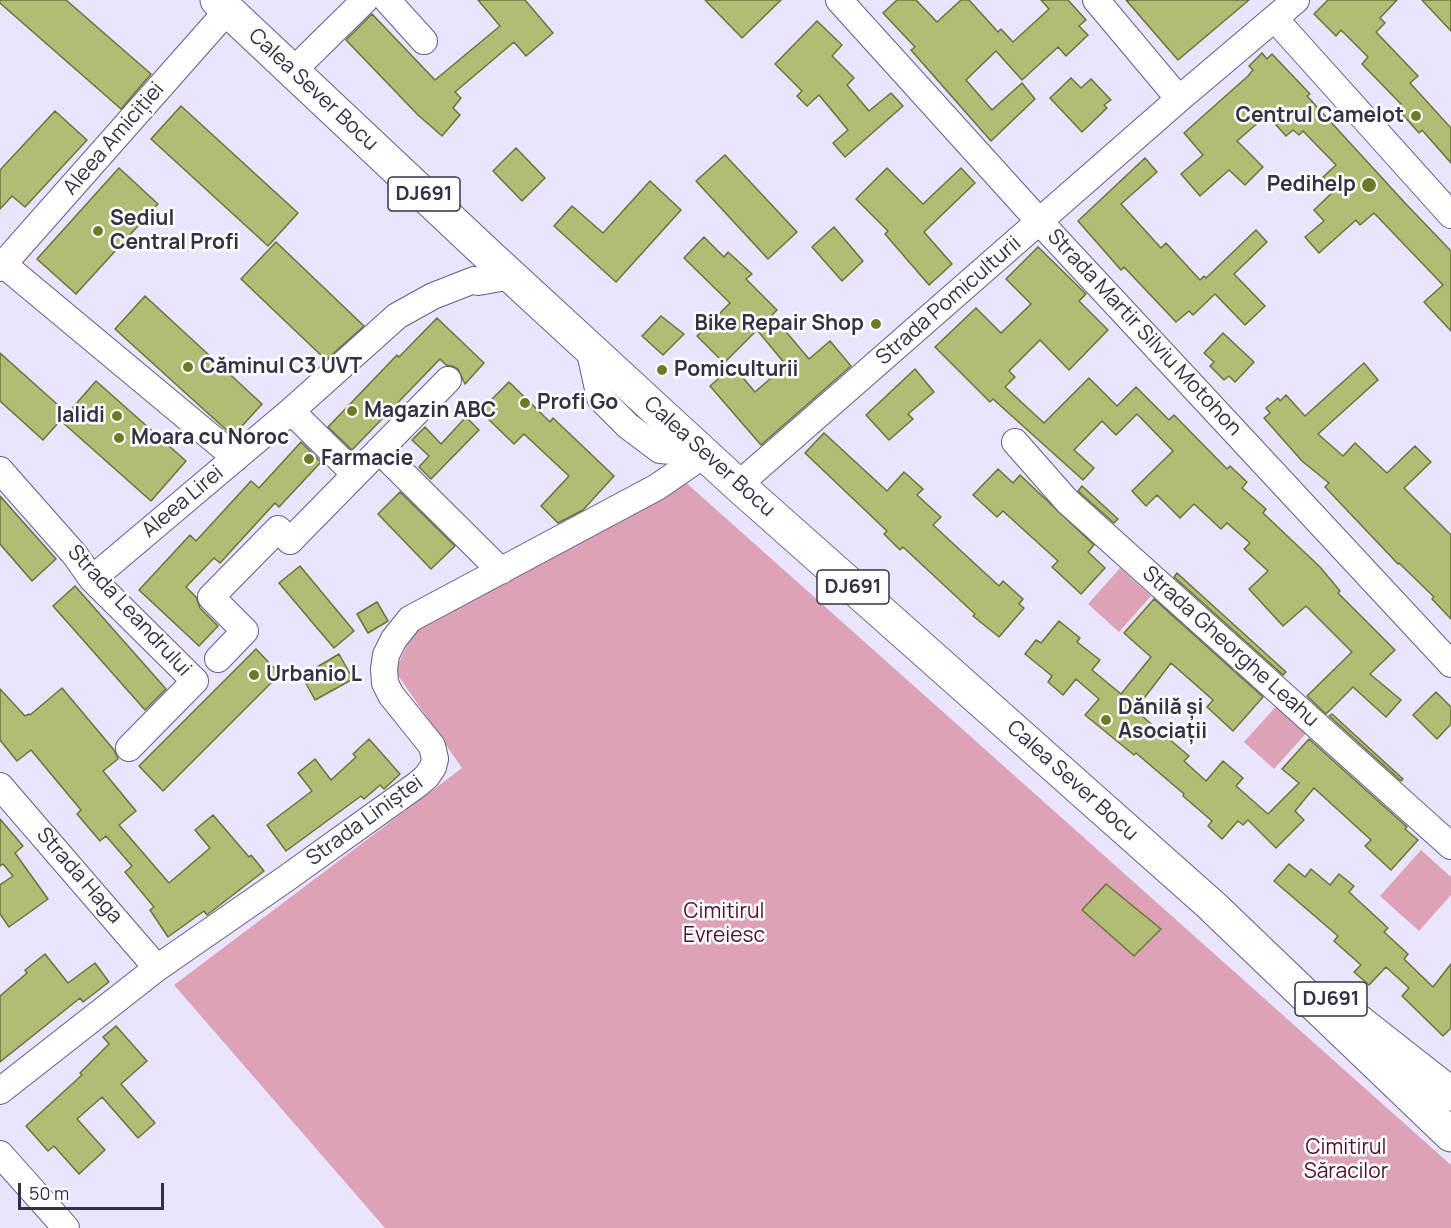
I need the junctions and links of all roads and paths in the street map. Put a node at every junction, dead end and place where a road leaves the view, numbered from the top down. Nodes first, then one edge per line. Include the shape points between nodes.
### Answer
1 (365, 0) edge
2 (387, 0) edge
3 (838, 0) edge
4 (1096, 0) edge
5 (1296, 0) edge
6 (222, 5) edge
7 (1275, 19) junction
8 (424, 41) dead end
9 (306, 58) dead end
10 (1179, 99) junction
11 (1451, 215) edge
12 (1040, 221) junction
13 (2, 266) edge
14 (512, 276) junction
15 (448, 380) dead end
16 (291, 411) junction
17 (1015, 442) dead end
18 (379, 450) junction
19 (705, 454) junction
20 (236, 458) junction
21 (0, 470) edge
22 (355, 474) junction
23 (738, 485) junction
24 (501, 571) junction
25 (92, 579) junction
26 (218, 658) dead end
27 (1451, 664) edge
28 (129, 748) dead end
29 (0, 786) edge
30 (1451, 846) edge
31 (1211, 905) junction
32 (157, 968) junction
33 (1447, 1083) edge
34 (0, 1091) edge
35 (1451, 1135) edge
36 (0, 1154) edge
37 (66, 1228) edge

1 - 9 street
2 - 8 street
3 - 12 street, Strada Martir Silviu Motohon
4 - 10 street
5 - 7 street, Strada Pomiculturii
6 - 13 street, Aleea Amiciției
6 - 14 main road, Calea Sever Bocu / DJ691
7 - 10 street, Strada Pomiculturii
7 - 11 street
10 - 12 street, Strada Pomiculturii
12 - 23 street, Strada Pomiculturii
12 - 27 street, Strada Martir Silviu Motohon
13 - 20 street
14 - 16 street, Aleea Lirei via 474,280 397,316
14 - 19 main road, Calea Sever Bocu / DJ691
15 - 18 street
16 - 20 street, Aleea Lirei
16 - 22 street
17 - 30 street, Strada Gheorghe Leahu via 1067,501
18 - 22 street
18 - 24 street
19 - 23 main road, Calea Sever Bocu / DJ691
19 - 24 street, Strada Liniștei via 657,487
20 - 25 street, Aleea Lirei
21 - 25 street, Strada Leandrului
22 - 26 street via 290,541 278,529 211,597 245,632
23 - 31 main road, Calea Sever Bocu / DJ691
24 - 32 street, Strada Liniștei via 411,619 386,655 385,683 391,695 432,746 435,759 427,776
25 - 28 street, Strada Leandrului via 195,681
29 - 32 street, Strada Haga
31 - 33 main road, Calea Sever Bocu / DJ691
31 - 35 main road, Calea Sever Bocu / DJ691
32 - 34 street, Strada Liniștei
36 - 37 street

